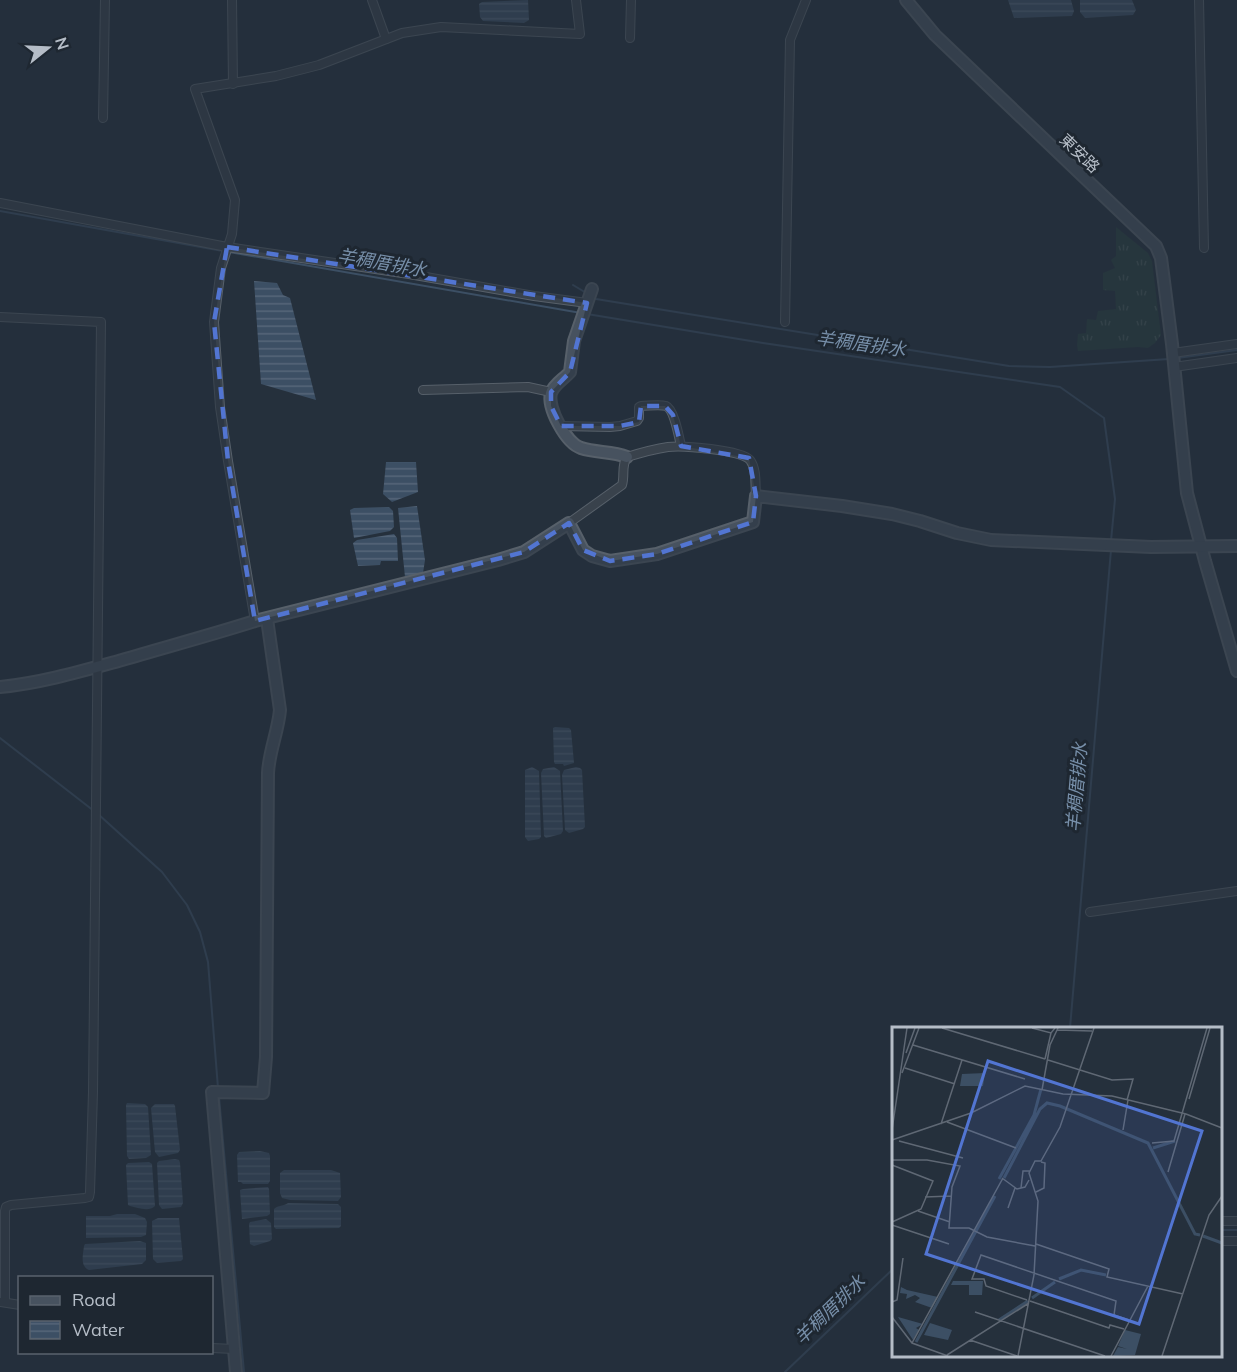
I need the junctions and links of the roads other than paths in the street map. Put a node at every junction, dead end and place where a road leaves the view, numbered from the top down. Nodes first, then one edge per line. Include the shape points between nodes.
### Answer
1 (105, 0) edge
2 (232, 0) edge
3 (372, 0) edge
4 (576, 0) edge
5 (631, 0) edge
6 (807, 0) edge
7 (906, 0) edge
8 (1199, 0) edge
9 (630, 38) dead end
10 (386, 39) junction
11 (233, 84) junction
12 (103, 118) dead end
13 (0, 203) edge
14 (1204, 248) dead end
15 (227, 249) junction
16 (592, 289) dead end
17 (587, 303) junction
18 (0, 317) edge
19 (785, 322) dead end
20 (1237, 344) edge
21 (1237, 358) edge
22 (1173, 360) junction
23 (423, 390) dead end
24 (551, 392) junction
25 (561, 426) junction
26 (681, 446) junction
27 (627, 457) junction
28 (756, 496) junction
29 (569, 523) junction
30 (1202, 546) junction
31 (1237, 546) edge
32 (267, 619) junction
33 (255, 621) junction
34 (97, 666) junction
35 (1237, 671) edge
36 (0, 687) edge
37 (1237, 891) edge
38 (1090, 912) dead end
39 (1237, 1240) edge
40 (1222, 1241) edge
41 (3, 1302) edge
42 (18, 1305) edge
43 (213, 1348) edge
44 (234, 1349) junction
45 (236, 1372) edge

1 - 12 street
2 - 11 street
3 - 10 street
4 - 10 street via 580,34 441,27
5 - 9 street
6 - 19 street via 790,40
7 - 22 street, 東安路 via 935,35 1156,246 1161,258
8 - 14 street
10 - 11 street via 320,65
11 - 15 street via 195,89 235,200
13 - 15 street
15 - 17 street
15 - 33 street via 214,322 220,407
16 - 17 street
17 - 24 street via 574,341 570,372
18 - 34 street via 100,322
20 - 22 street
21 - 22 street
22 - 30 street, 東安路 via 1187,493
23 - 24 street via 528,387
24 - 25 street via 551,406
25 - 26 street via 620,426 637,421 639,407 665,406 673,415
25 - 27 street via 578,448
26 - 27 street
26 - 28 street via 740,453 749,458 754,467
27 - 29 street via 622,485
28 - 29 street via 753,522 657,554 622,560 610,561 583,550
28 - 30 street via 892,514 991,540
29 - 32 street via 524,552
30 - 31 street
30 - 35 street, 東安路
32 - 33 street
32 - 44 street via 280,710 268,773 264,1093 212,1092
33 - 34 street
34 - 36 street
34 - 41 street via 90,1192 85,1198 6,1207
37 - 38 street
39 - 40 street
41 - 42 street
43 - 44 street
44 - 45 street

